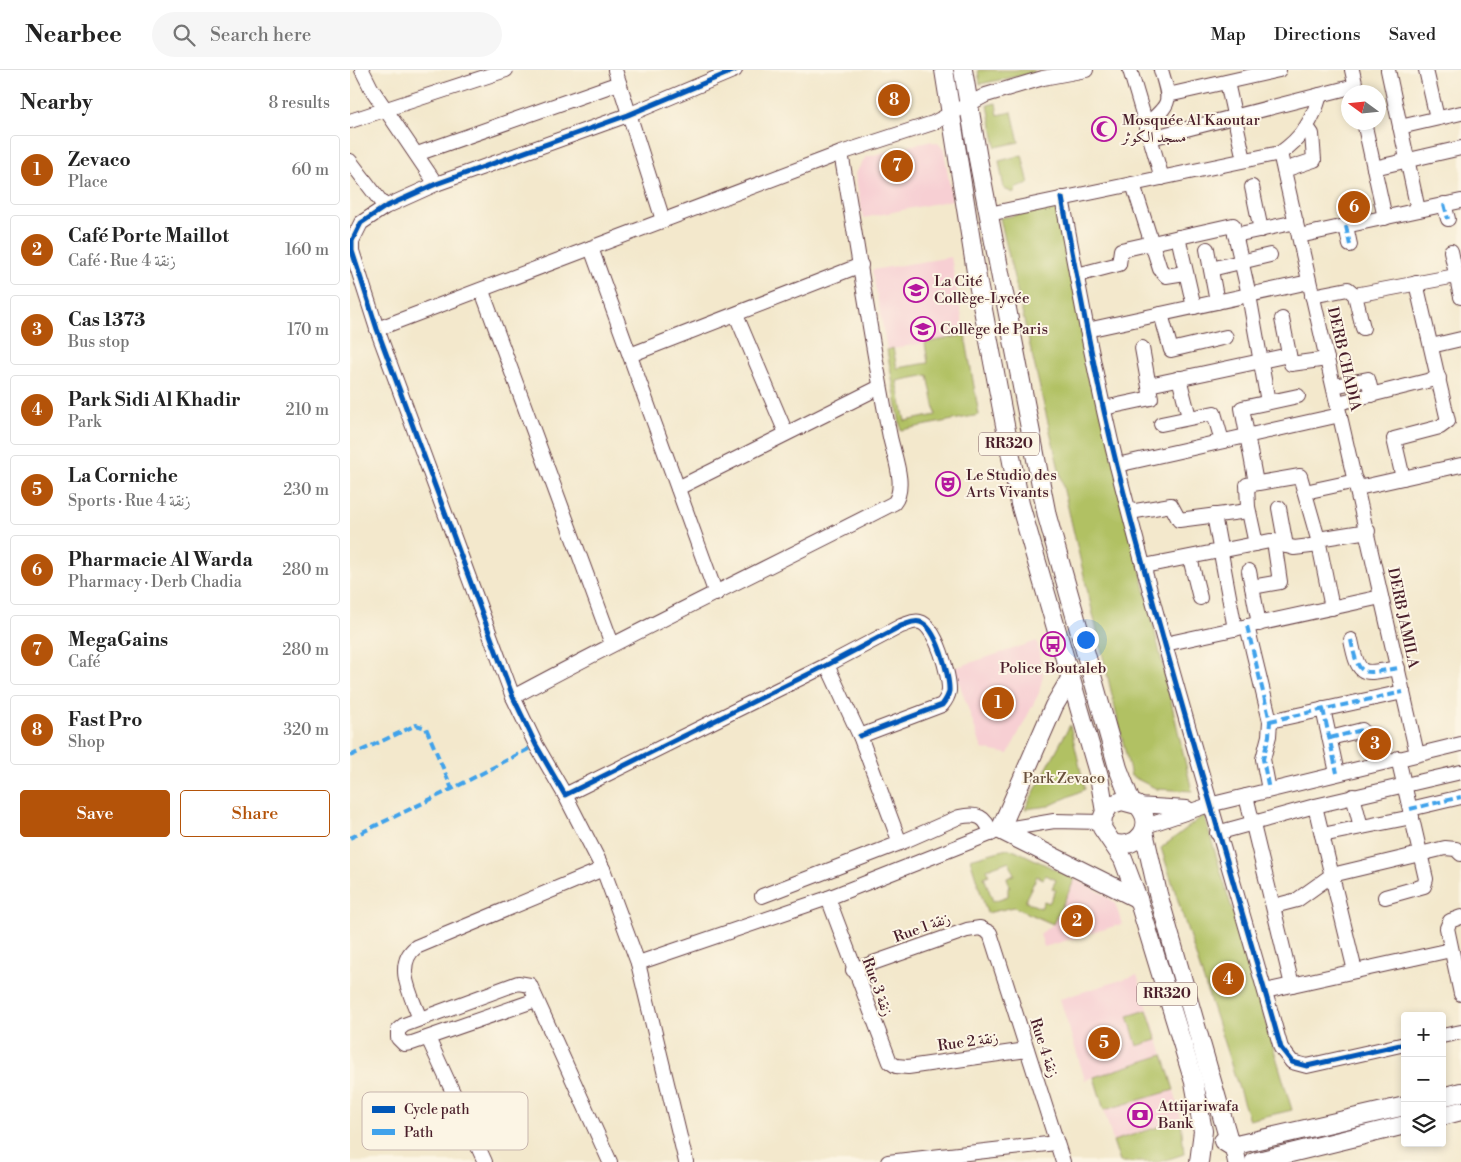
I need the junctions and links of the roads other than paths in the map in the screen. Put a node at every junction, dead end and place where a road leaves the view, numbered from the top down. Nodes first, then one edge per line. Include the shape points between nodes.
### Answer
1 (362, 70) edge
2 (506, 70) edge
3 (735, 70) edge
4 (944, 70) edge
5 (963, 70) edge
6 (1086, 70) edge
7 (1130, 70) edge
8 (1161, 70) edge
9 (1277, 70) edge
10 (1352, 70) edge
11 (1388, 70) edge
12 (1426, 70) edge
13 (1043, 74) edge
14 (617, 76) edge
15 (1227, 82) junction
16 (1355, 85) edge
17 (1341, 92) edge
18 (1168, 95) junction
19 (1320, 95) junction
20 (970, 103) junction
21 (386, 109) junction
22 (1461, 113) edge
23 (628, 115) junction
24 (952, 115) junction
25 (1235, 117) junction
26 (1437, 118) junction
27 (350, 121) edge
28 (1147, 124) junction
29 (1307, 127) junction
30 (1400, 127) junction
31 (1366, 130) edge
32 (1151, 138) junction
33 (1461, 148) edge
34 (841, 153) junction
35 (1280, 153) junction
36 (417, 154) junction
37 (1244, 160) junction
38 (350, 161) edge
39 (1407, 161) junction
40 (1374, 168) junction
41 (1284, 170) junction
42 (1162, 178) junction
43 (436, 184) junction
44 (1133, 184) junction
45 (1252, 187) dead end
46 (1062, 198) junction
47 (1461, 201) edge
48 (1444, 204) junction
49 (385, 207) junction
50 (1418, 210) junction
51 (989, 214) junction
52 (1385, 218) junction
53 (1448, 219) dead end
54 (664, 220) junction
55 (1296, 222) junction
56 (1346, 226) junction
57 (1261, 230) junction
58 (1235, 235) junction
59 (1299, 236) junction
60 (1178, 237) junction
61 (1151, 243) junction
62 (1350, 245) dead end
63 (591, 248) junction
64 (1207, 249) dead end
65 (1451, 251) dead end
66 (1270, 255) dead end
67 (1241, 262) junction
68 (861, 265) junction
69 (1211, 269) junction
70 (1186, 273) junction
71 (1077, 275) junction
72 (1458, 275) edge
73 (1416, 283) junction
74 (1311, 289) junction
75 (482, 291) junction
76 (1249, 295) junction
77 (1355, 295) junction
78 (1461, 297) edge
79 (1217, 302) junction
80 (1194, 307) junction
81 (736, 314) junction
82 (1160, 314) junction
83 (1282, 319) dead end
84 (1363, 328) dead end
85 (377, 329) junction
86 (1087, 330) junction
87 (1226, 337) dead end
88 (1461, 339) edge
89 (1431, 346) junction
90 (1142, 348) dead end
91 (630, 355) junction
92 (1290, 356) junction
93 (1327, 358) junction
94 (1260, 360) junction
95 (1179, 378) junction
96 (1439, 378) junction
97 (1149, 385) junction
98 (1334, 386) junction
99 (880, 387) junction
100 (1372, 394) junction
101 (1298, 396) dead end
102 (1268, 402) junction
103 (1104, 408) junction
104 (1339, 409) junction
105 (1189, 417) junction
106 (1161, 424) dead end
107 (786, 432) junction
108 (1247, 436) junction
109 (1222, 441) junction
110 (1117, 465) junction
111 (1461, 465) edge
112 (1403, 478) junction
113 (1256, 483) junction
114 (1357, 485) junction
115 (678, 488) junction
116 (1305, 492) junction
117 (1279, 508) dead end
118 (1248, 511) junction
119 (1130, 512) junction
120 (1214, 515) junction
121 (1368, 531) junction
122 (1318, 542) junction
123 (1280, 543) junction
124 (1256, 544) junction
125 (1220, 551) junction
126 (1190, 558) junction
127 (1144, 566) junction
128 (1249, 571) dead end
129 (1252, 587) junction
130 (716, 594) junction
131 (1381, 597) junction
132 (1200, 598) dead end
133 (1332, 608) junction
134 (1247, 626) junction
135 (1351, 640) dead end
136 (612, 644) junction
137 (1165, 644) junction
138 (827, 665) junction
139 (1398, 668) junction
140 (1070, 679) junction
141 (1403, 692) junction
142 (513, 697) junction
143 (1323, 709) junction
144 (1270, 721) junction
145 (1362, 730) dead end
146 (860, 736) junction
147 (1330, 738) junction
148 (1461, 744) edge
149 (1417, 754) junction
150 (1398, 758) junction
151 (1461, 772) edge
152 (1337, 773) junction
153 (1404, 784) junction
154 (1269, 790) junction
155 (564, 795) junction
156 (1246, 796) junction
157 (1353, 796) junction
158 (1461, 797) edge
159 (1134, 803) junction
160 (1315, 806) junction
161 (1203, 807) junction
162 (1411, 813) junction
163 (1103, 817) junction
164 (1254, 822) junction
165 (1361, 827) junction
166 (1145, 829) junction
167 (996, 832) junction
168 (1217, 833) junction
169 (1322, 835) junction
170 (900, 843) junction
171 (1113, 843) junction
172 (1420, 854) junction
173 (1461, 854) edge
174 (603, 869) junction
175 (1332, 875) junction
176 (762, 896) dead end
177 (1385, 897) dead end
178 (828, 898) junction
179 (1138, 899) junction
180 (1274, 906) junction
181 (1461, 917) edge
182 (995, 944) joint
183 (1451, 950) junction
184 (638, 963) junction
185 (854, 970) junction
186 (1355, 971) junction
187 (1292, 985) junction
188 (1265, 991) junction
189 (1461, 994) edge
190 (536, 1000) junction
191 (420, 1019) junction
192 (1461, 1032) edge
193 (1446, 1035) edge
194 (428, 1038) junction
195 (1401, 1045) edge
196 (1027, 1050) junction
197 (915, 1066) joint
198 (453, 1092) edge
199 (1461, 1092) edge
200 (1446, 1096) edge
201 (1401, 1107) edge
202 (1461, 1111) edge
203 (1446, 1115) edge
204 (1401, 1126) edge
205 (1056, 1143) junction
206 (479, 1150) edge
207 (1233, 1151) edge
208 (1200, 1156) edge
209 (485, 1162) edge
210 (610, 1162) edge
211 (686, 1162) edge
212 (888, 1162) edge
213 (1063, 1162) edge
214 (1254, 1162) edge

1 - 21 street
2 - 21 street
3 - 23 street
4 - 24 main road, RR320
5 - 20 main road, RR320
6 - 13 street
7 - 28 street
8 - 18 street
9 - 15 street
10 - 16 street
11 - 30 street
12 - 26 street
13 - 20 street
14 - 23 street
14 - 36 street
15 - 18 street
15 - 25 street
17 - 19 street
18 - 28 street via 1166,108
19 - 25 street
19 - 29 street
20 - 24 street
20 - 51 main road, RR320
21 - 27 street
21 - 36 street
22 - 26 street
23 - 43 street
23 - 54 street
24 - 34 street
24 - 140 main road, RR320 via 977,278 1020,504
25 - 32 street
25 - 37 street
26 - 30 street
28 - 32 street
29 - 35 street via 1292,145
29 - 41 street via 1312,134 1314,160
30 - 39 street
31 - 40 street
32 - 42 street
33 - 39 street
34 - 54 street
34 - 68 street
35 - 37 street
35 - 41 street, DERB CHADIA
36 - 43 street
37 - 42 street
38 - 49 street
39 - 40 street
39 - 50 street
40 - 52 street
41 - 55 street, DERB CHADIA
42 - 44 street
43 - 49 street
44 - 46 street
44 - 61 street
45 - 57 street
46 - 51 street
46 - 71 street
47 - 48 street
48 - 50 street
48 - 53 street
49 - 85 street via 361,223 352,240 352,251
50 - 52 street
51 - 159 main road, RR320 via 1047,516 1118,768
52 - 56 street
54 - 63 street
55 - 57 street
55 - 59 street, DERB CHADIA
56 - 59 street
56 - 62 street
57 - 58 street
58 - 60 street via 1232,225
58 - 67 street
59 - 74 street, DERB CHADIA
60 - 61 street
60 - 70 street
61 - 70 street via 1160,269 1166,276
61 - 71 street via 1120,250 1119,264
63 - 75 street
63 - 91 street
64 - 69 street
65 - 72 street
66 - 67 street
67 - 69 street
67 - 76 street
68 - 81 street
68 - 99 street
69 - 79 street
70 - 80 street
71 - 86 street
72 - 73 street
72 - 78 street
73 - 77 street
73 - 89 street
74 - 76 street
74 - 77 street via 1348,289
74 - 93 street, DERB CHADIA
75 - 85 street
75 - 136 street
76 - 79 street
76 - 94 street
77 - 84 street
79 - 80 street
80 - 82 street
81 - 91 street
81 - 107 street
82 - 86 street
82 - 87 street via 1171,350
83 - 92 street
85 - 142 street
86 - 103 street
88 - 89 street
89 - 96 street
90 - 97 street
91 - 115 street
92 - 93 street via 1292,364
92 - 94 street
93 - 98 street, DERB CHADIA
94 - 95 street
94 - 102 street
95 - 97 street
95 - 105 street
96 - 100 street
96 - 112 street via 1448,421 1440,427 1394,439
97 - 103 street via 1152,398
98 - 100 street via 1368,379
98 - 104 street, DERB CHADIA
99 - 107 street
99 - 130 street via 900,492 894,503
100 - 104 street
101 - 102 street
102 - 108 street via 1242,408
103 - 110 street
104 - 108 street
104 - 114 street, DERB CHADIA
105 - 106 street
105 - 109 street via 1216,414
107 - 115 street
108 - 109 street
108 - 113 street
109 - 110 street
110 - 119 street
111 - 112 street
112 - 114 street
113 - 116 street via 1299,475
113 - 118 street via 1246,488
114 - 116 street
114 - 121 street, DERB JAMILA
115 - 130 street
116 - 122 street
117 - 123 street
118 - 120 street
118 - 124 street
119 - 120 street via 1171,505 1179,520
119 - 127 street
120 - 125 street
121 - 122 street
121 - 131 street, DERB JAMILA
122 - 123 street via 1302,549
122 - 133 street
123 - 124 street
123 - 129 street via 1280,581
124 - 125 street
125 - 126 street
125 - 134 street
126 - 127 street
126 - 132 street
127 - 137 street
128 - 129 street
129 - 134 street
130 - 136 street
131 - 133 street
131 - 139 street, DERB JAMILA
133 - 134 street
134 - 137 street
134 - 144 street
135 - 139 street via 1356,663 1362,670 1371,673
136 - 142 street
137 - 161 street
138 - 146 street
138 - 146 street via 913,621 927,626 934,635 948,679 948,698 942,705
138 - 155 street
139 - 141 street, DERB JAMILA
140 - 163 main road, RR320 via 1099,776
140 - 167 main road via 1054,706
141 - 143 street
141 - 149 street, DERB JAMILA
142 - 155 street
143 - 144 street
143 - 147 street
144 - 154 street via 1263,759
145 - 147 street
146 - 170 street
147 - 152 street
148 - 149 street
149 - 150 street
150 - 152 street
150 - 153 street
151 - 153 street
152 - 154 street
153 - 157 street
153 - 162 street
154 - 156 street
155 - 174 street
156 - 161 street
156 - 164 street
157 - 160 street
157 - 165 street
158 - 162 street
159 - 161 street
159 - 163 main road via 1118,801
159 - 166 main road, RR320 via 1145,814
160 - 164 street
160 - 169 street
161 - 166 street
161 - 168 street
162 - 165 street
162 - 172 street
163 - 167 street via 1054,821
163 - 171 main road, RR320 via 1104,834
164 - 168 street
164 - 180 street
165 - 169 street
166 - 171 main road via 1134,843
166 - 207 main road, RR320 via 1158,894
167 - 170 street via 982,817 968,815
167 - 178 street
167 - 179 main road
168 - 188 street
169 - 175 street
170 - 176 street
171 - 179 main road, RR320 via 1123,859
172 - 173 street via 1445,848
172 - 175 street
172 - 177 street via 1426,879 1424,886
174 - 184 street
174 - 191 street via 410,951 404,970
175 - 180 street via 1297,900
175 - 186 street
178 - 184 street
178 - 185 street, Rue 3 زنقة
179 - 208 main road, RR320 via 1194,1082 1203,1124
180 - 187 street
181 - 183 street via 1448,924
182 - 185 street, Rue 1 زنقة via 990,932 975,928
182 - 196 street, Rue 4 زنقة
183 - 186 street
183 - 189 street
184 - 211 street
185 - 197 street, Rue 3 زنقة via 888,1059 896,1066
186 - 187 street
187 - 188 street
188 - 195 street via 1281,1048 1298,1065 1307,1066
190 - 191 street via 530,986 518,983
190 - 194 street
190 - 210 street
191 - 194 street via 401,1027 398,1038 407,1044
192 - 193 street
194 - 198 street
196 - 197 street, Rue 2 زنقة
196 - 205 street, Rue 4 زنقة
199 - 200 main road
201 - 207 main road
202 - 203 main road
204 - 214 main road
205 - 212 street
205 - 213 street, Rue 4 زنقة
206 - 209 street
207 - 208 main road, RR320 via 1214,1140

